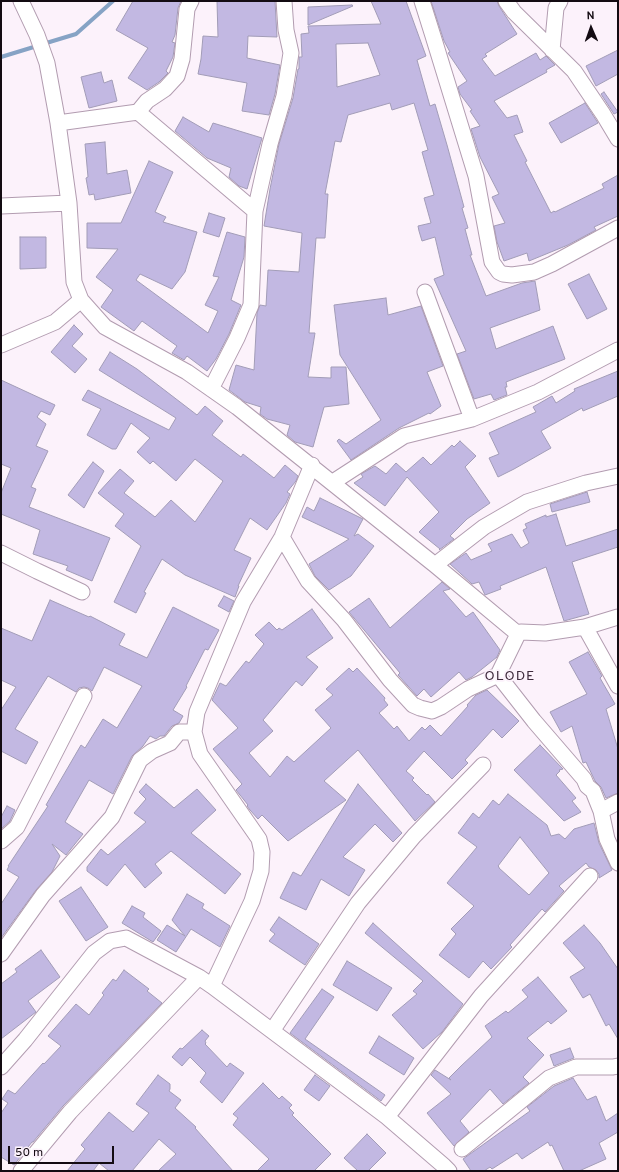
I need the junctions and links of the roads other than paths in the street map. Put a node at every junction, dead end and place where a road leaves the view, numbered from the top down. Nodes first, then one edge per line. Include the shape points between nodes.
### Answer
1 (21, 1) edge
2 (191, 1) edge
3 (284, 1) edge
4 (422, 1) edge
5 (506, 1) edge
6 (560, 1) edge
7 (552, 50) junction
8 (138, 112) junction
9 (58, 123) junction
10 (618, 139) edge
11 (69, 203) junction
12 (1, 206) edge
13 (255, 211) junction
14 (618, 228) edge
15 (425, 292) dead end
16 (81, 300) junction
17 (1, 345) edge
18 (618, 350) edge
19 (211, 389) junction
20 (472, 419) junction
21 (312, 466) junction
22 (618, 476) edge
23 (333, 482) junction
24 (282, 537) junction
25 (1, 553) edge
26 (435, 565) junction
27 (82, 592) dead end
28 (618, 617) edge
29 (585, 627) junction
30 (518, 634) junction
31 (498, 675) junction
32 (618, 686) edge
33 (84, 696) dead end
34 (194, 732) junction
35 (483, 765) dead end
36 (618, 802) edge
37 (601, 811) junction
38 (1, 841) edge
39 (618, 863) edge
40 (590, 876) dead end
41 (1, 954) edge
42 (199, 977) junction
43 (212, 986) junction
44 (272, 1031) junction
45 (1, 1066) edge
46 (618, 1066) edge
47 (387, 1117) junction
48 (462, 1148) dead end
49 (444, 1169) edge
50 (21, 1171) edge

1 - 9 street via 47,63
2 - 8 street via 187,9 178,76 165,89 146,101
3 - 13 street via 291,53 284,96
4 - 14 street via 476,176 492,262 499,272 512,275 534,272
5 - 7 street
6 - 7 street via 556,8
7 - 10 street via 574,71
8 - 9 street
8 - 13 street
9 - 11 street
11 - 12 street
11 - 16 street via 74,282
13 - 19 street via 251,305
15 - 20 street
16 - 17 street via 55,322
16 - 19 street via 105,328 187,372
18 - 20 street via 538,392
19 - 21 street
20 - 23 street via 404,436
21 - 23 street
21 - 24 street
22 - 26 street via 586,483 527,502 484,527
23 - 26 street
24 - 31 street via 308,582 344,620 390,680 414,705 432,711 468,689
24 - 34 street via 243,602 202,698
25 - 27 street
26 - 30 street
28 - 29 street
29 - 30 street
29 - 32 street
30 - 31 street
31 - 37 street via 584,779 593,791
33 - 38 street via 17,827
34 - 41 street via 179,732 170,743 140,760 112,817 43,895
34 - 43 street via 200,754 259,839 262,852 262,871 252,901
35 - 44 street via 414,836 358,903
36 - 37 street
37 - 39 street via 607,839
40 - 47 street via 481,996
42 - 43 street
42 - 45 street via 126,938 110,942 94,953 25,1040
42 - 50 street via 70,1112
43 - 44 street
44 - 47 street
46 - 48 street via 576,1067 548,1078
47 - 49 street

